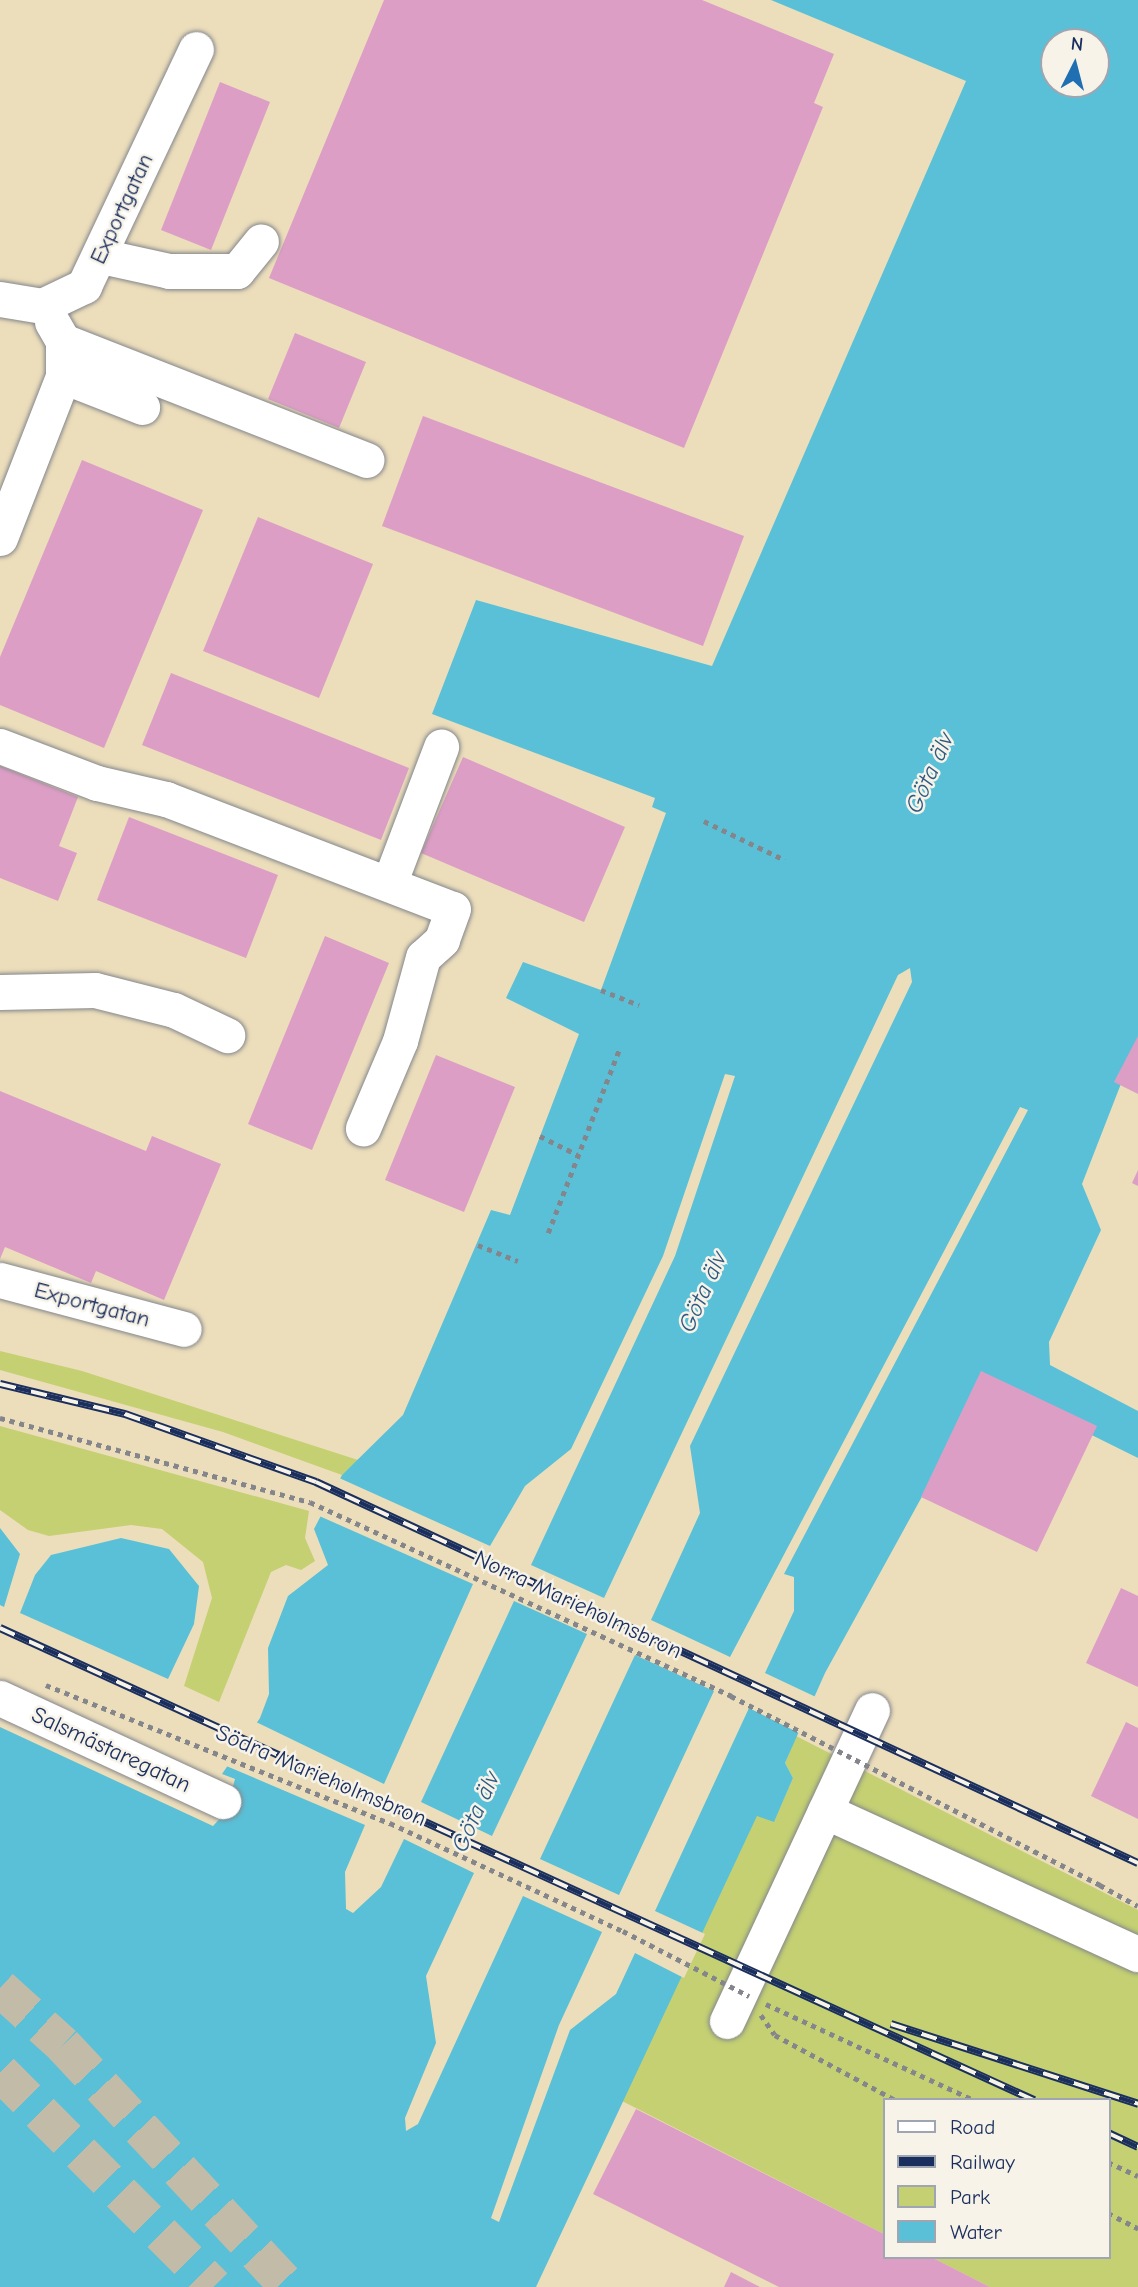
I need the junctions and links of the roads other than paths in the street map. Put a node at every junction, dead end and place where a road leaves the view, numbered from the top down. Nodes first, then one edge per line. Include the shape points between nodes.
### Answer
1 (196, 49) dead end
2 (261, 241) dead end
3 (101, 256) junction
4 (0, 299) edge
5 (42, 306) junction
6 (63, 341) junction
7 (63, 376) junction
8 (142, 407) dead end
9 (366, 460) dead end
10 (0, 538) edge
11 (0, 746) edge
12 (441, 747) dead end
13 (389, 884) junction
14 (0, 992) edge
15 (227, 1035) dead end
16 (363, 1128) dead end
17 (0, 1280) edge
18 (184, 1329) dead end
19 (0, 1698) edge
20 (872, 1710) dead end
21 (223, 1801) dead end
22 (825, 1811) junction
23 (1138, 1954) edge
24 (738, 2009) road end

1 - 3 street, Exportgatan
2 - 3 street via 237,271 169,271
3 - 5 street, Exportgatan via 84,286
4 - 5 street
5 - 6 street
6 - 7 street
6 - 9 street
7 - 8 street
7 - 10 street
11 - 13 street via 97,783 166,799
12 - 13 street
13 - 16 street via 453,909 442,940 424,957 400,1041
14 - 15 street via 95,990 174,1010
17 - 18 street, Exportgatan
19 - 21 street, Salsmästaregatan
20 - 22 street
22 - 23 street
22 - 24 street

